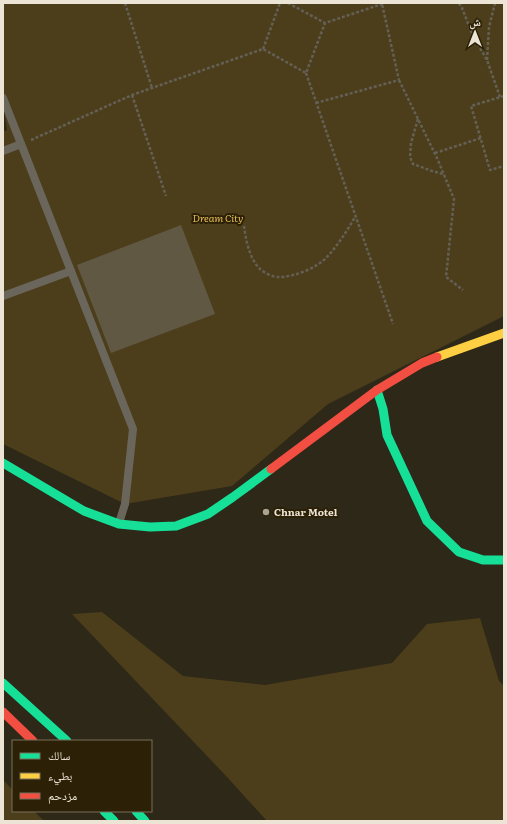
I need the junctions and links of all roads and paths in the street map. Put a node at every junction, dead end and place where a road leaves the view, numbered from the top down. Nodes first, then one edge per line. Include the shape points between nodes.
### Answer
1 (125, 3) edge
2 (280, 3) edge
3 (288, 3) edge
4 (459, 3) edge
5 (495, 3) edge
6 (383, 4) edge
7 (325, 23) junction
8 (263, 48) junction
9 (487, 60) junction
10 (306, 73) junction
11 (399, 80) junction
12 (152, 88) junction
13 (132, 95) junction
14 (504, 96) edge
15 (500, 97) junction
16 (3, 98) edge
17 (316, 103) junction
18 (418, 118) junction
19 (480, 138) junction
20 (21, 144) junction
21 (3, 152) edge
22 (435, 153) junction
23 (504, 166) edge
24 (444, 174) junction
25 (166, 196) dead end
26 (355, 216) junction
27 (244, 226) dead end
28 (71, 271) junction
29 (463, 290) dead end
30 (3, 296) edge
31 (393, 324) dead end
32 (504, 333) edge
33 (377, 390) junction
34 (3, 463) edge
35 (118, 524) junction
36 (504, 560) edge
37 (3, 683) edge
38 (3, 712) edge
39 (32, 740) edge
40 (66, 740) edge
41 (105, 812) edge
42 (137, 812) edge
43 (114, 821) edge
44 (145, 821) edge

1 - 12 path
2 - 8 path
3 - 7 path
4 - 9 path
5 - 9 path via 489,27
6 - 7 path
6 - 11 path
7 - 10 path
8 - 10 path
8 - 12 path
9 - 15 path
10 - 17 path
11 - 17 path
11 - 18 path
12 - 13 path
13 - 20 path
13 - 25 path
14 - 15 path
15 - 19 path via 471,106
16 - 20 lane
17 - 26 path
18 - 22 path
18 - 24 path via 411,143 410,157 413,164
19 - 22 path
19 - 23 path via 490,170
20 - 21 lane
20 - 28 lane
22 - 24 path
24 - 29 path via 454,199 446,277
26 - 27 path via 326,259 299,274 277,278 260,270 253,261
26 - 31 path
28 - 30 lane
28 - 35 lane via 133,430 125,504
32 - 33 street via 422,363
33 - 35 street via 234,498 208,514 176,526
33 - 36 street via 383,409 386,435 427,521 458,552 483,560
34 - 35 street via 84,510
37 - 40 street
38 - 39 street
41 - 43 street
42 - 44 street

